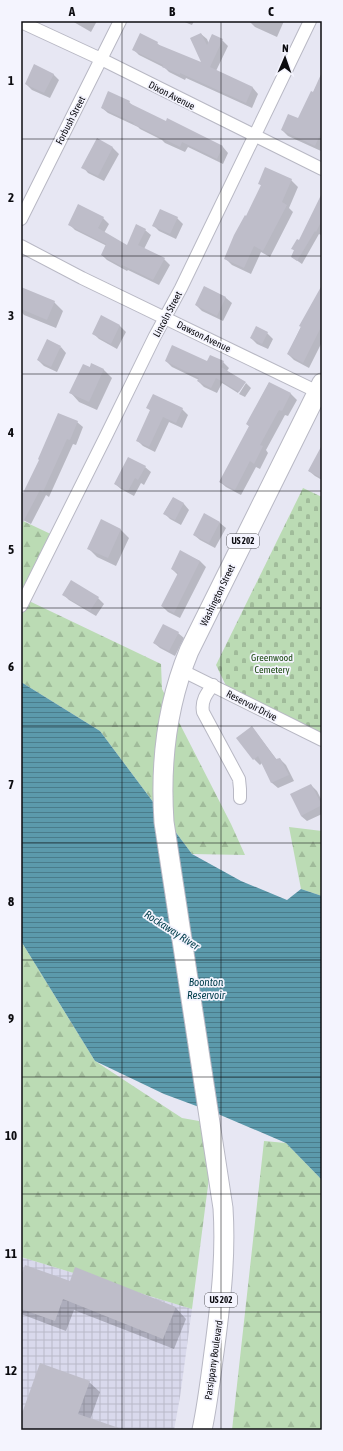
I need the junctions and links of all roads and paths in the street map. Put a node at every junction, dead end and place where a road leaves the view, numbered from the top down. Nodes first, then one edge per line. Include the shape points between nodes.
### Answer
1 (120, 21) edge
2 (310, 21) edge
3 (21, 22) edge
4 (101, 59) junction
5 (254, 136) junction
6 (322, 169) edge
7 (21, 219) edge
8 (21, 246) edge
9 (164, 317) junction
10 (320, 389) edge
11 (21, 606) edge
12 (181, 670) junction
13 (213, 685) junction
14 (322, 740) edge
15 (240, 798) dead end
16 (217, 1170) joint
17 (202, 1430) edge

1 - 4 street, Forbush Street
2 - 5 street, Lincoln Street
3 - 4 street, Dixon Avenue
4 - 5 street, Dixon Avenue
4 - 7 street, Forbush Street
5 - 6 street, Dixon Avenue
5 - 9 street, Lincoln Street via 181,288
8 - 9 street, Dawson Avenue
9 - 10 street, Dawson Avenue
9 - 11 street, Lincoln Street
10 - 12 main road, Washington Street / US 202
12 - 13 street, Reservoir Drive
12 - 16 main road, Washington Street / US 202 via 165,742 162,783 164,822
13 - 14 street, Reservoir Drive
13 - 15 street via 201,704 239,779
16 - 17 main road, Parsippany Boulevard / US 202 via 223,1208 224,1268

